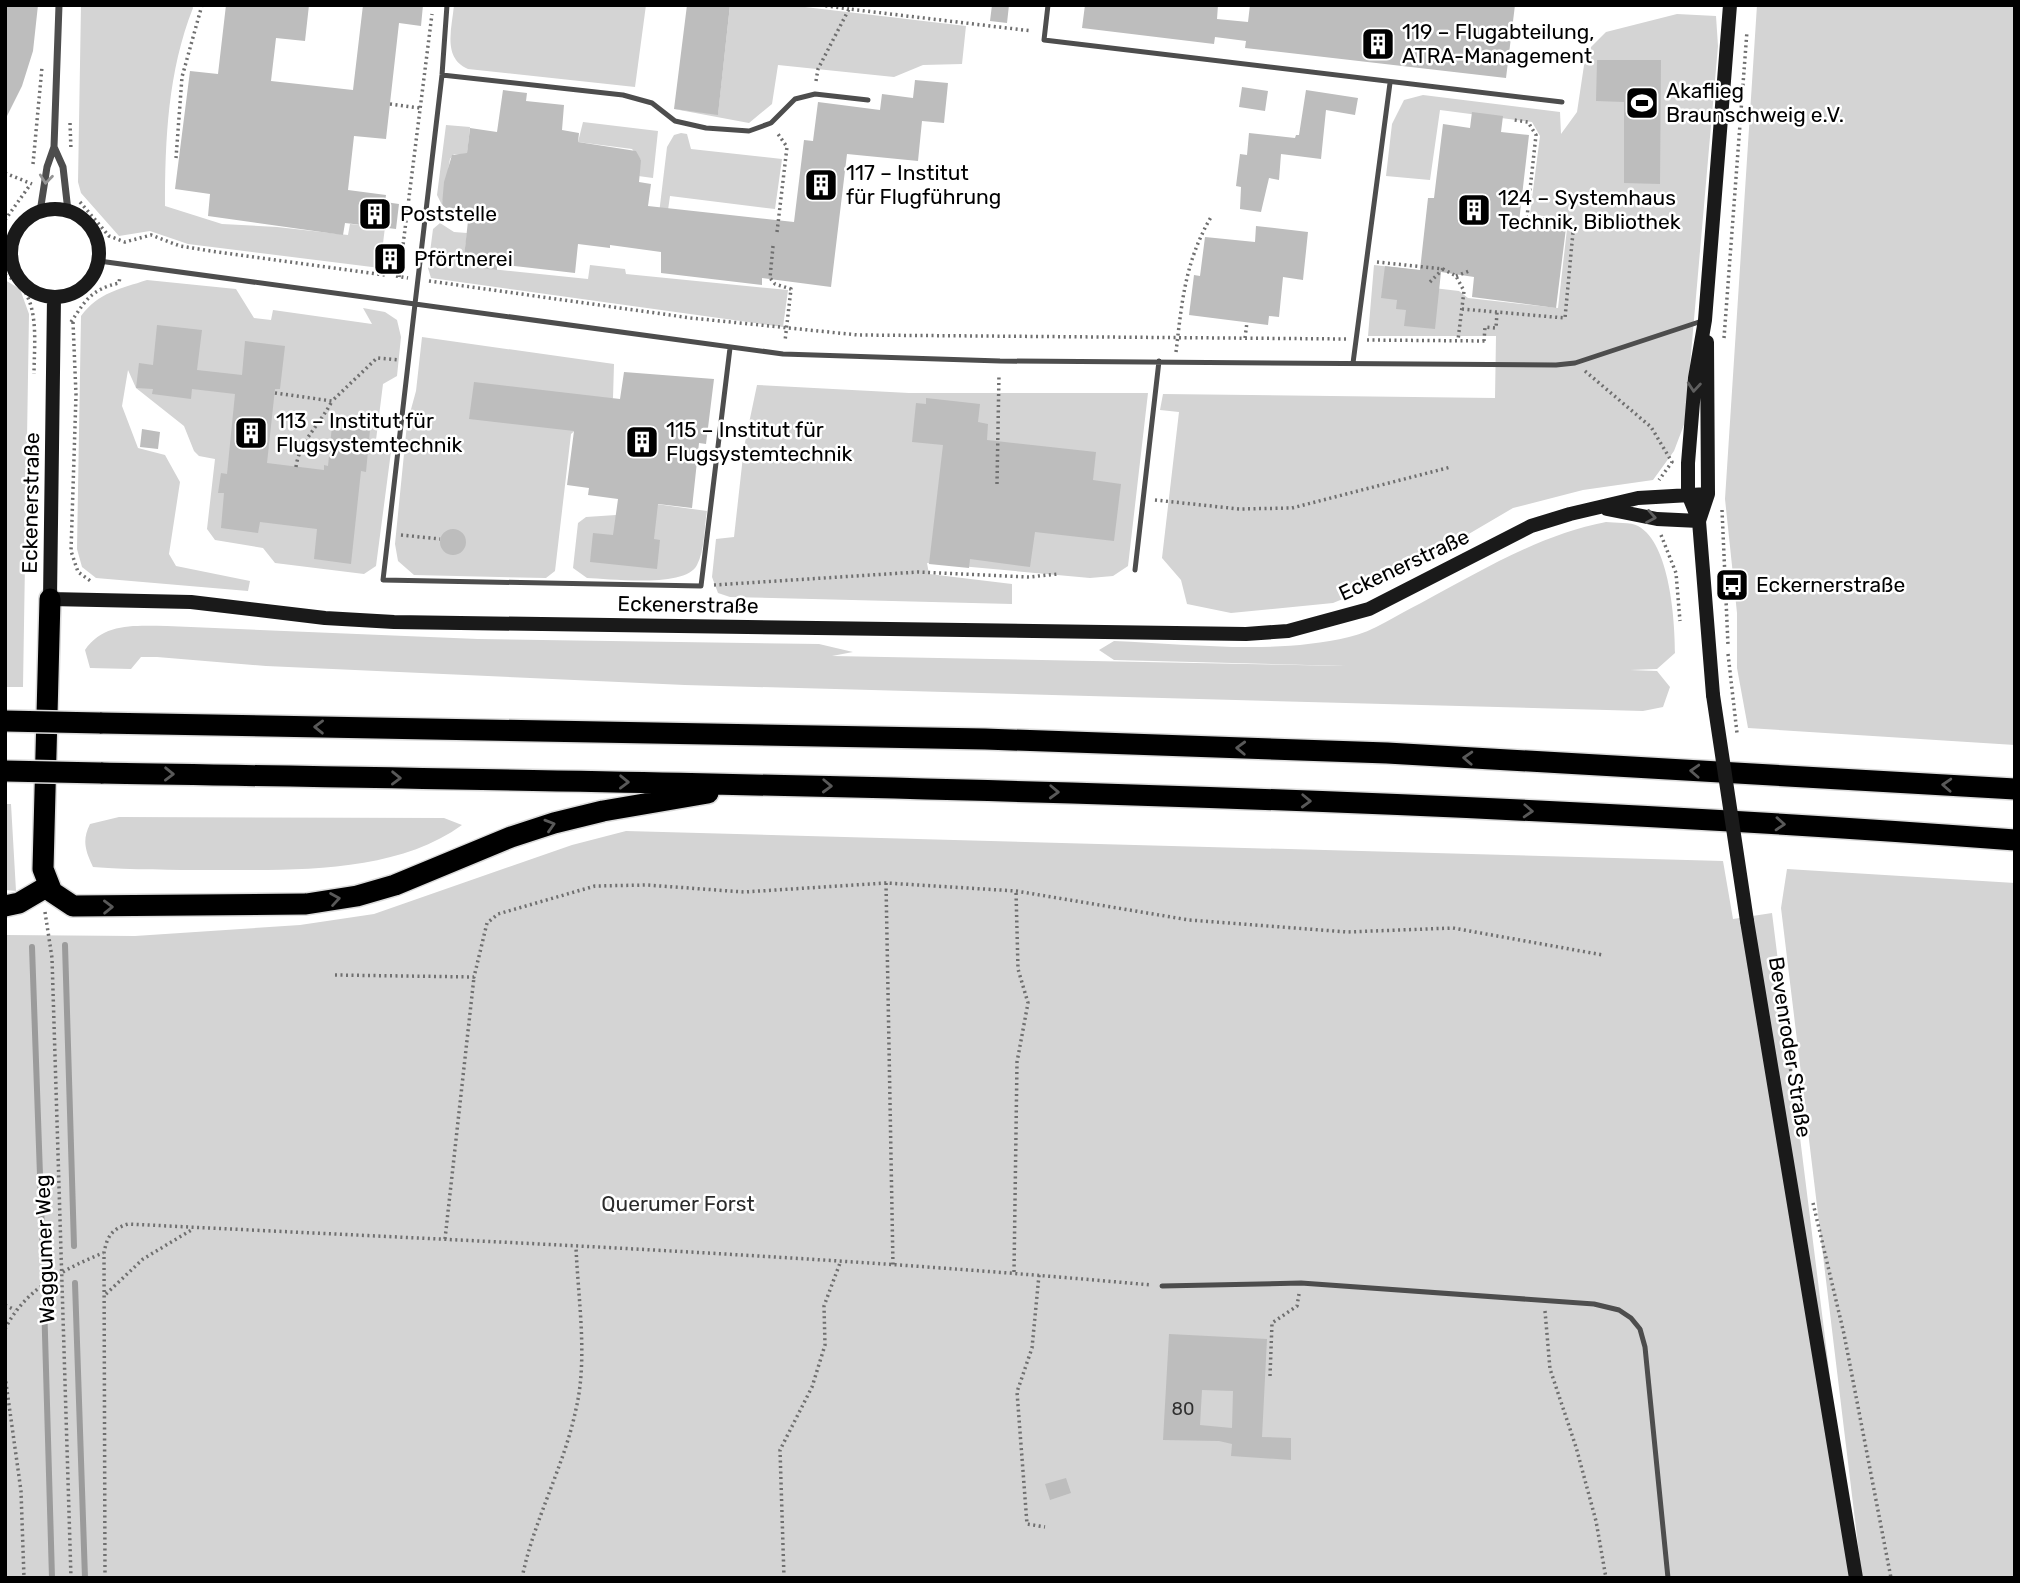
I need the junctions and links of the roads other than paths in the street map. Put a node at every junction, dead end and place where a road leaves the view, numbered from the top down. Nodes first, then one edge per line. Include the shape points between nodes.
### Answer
1 (60, 5) edge
2 (447, 5) edge
3 (1048, 5) edge
4 (1730, 5) edge
5 (442, 75) junction
6 (1390, 83) junction
7 (868, 100) dead end
8 (1563, 102) dead end
9 (54, 147) junction
10 (68, 211) junction
11 (40, 212) junction
12 (11, 234) edge
13 (99, 261) junction
14 (8, 271) edge
15 (54, 297) junction
16 (415, 304) junction
17 (1705, 320) junction
18 (730, 348) junction
19 (1159, 361) junction
20 (1353, 363) junction
21 (1688, 494) junction
22 (1715, 496) junction
23 (1603, 508) junction
24 (1699, 521) junction
25 (1135, 570) dead end
26 (50, 599) junction
27 (5, 721) edge
28 (5, 771) edge
29 (758, 784) junction
30 (2015, 789) edge
31 (2015, 839) edge
32 (48, 886) junction
33 (5, 906) edge
34 (1163, 1286) road end
35 (1668, 1578) edge
36 (1856, 1578) edge

1 - 9 street
2 - 5 lane
3 - 6 lane via 1044,40
4 - 17 main road
5 - 7 lane via 624,95 652,103 675,121 749,131 771,124 795,99 815,94
5 - 16 lane
6 - 8 lane
6 - 20 lane
9 - 10 street via 63,167
9 -> 11 street
10 - 11 main road
10 - 13 main road via 93,230
11 - 12 main road
12 - 14 main road
13 - 15 main road via 80,290
13 - 16 lane
14 - 15 main road via 30,289
15 - 26 main road, Eckenerstraße
16 - 18 lane
16 - 18 lane via 383,580 702,586
17 - 20 lane via 1575,363 1487,367
17 -> 21 main road via 1695,378
17 - 22 main road
18 - 19 lane via 1000,361
19 - 20 lane
19 - 25 lane
21 - 22 main road, Eckenerstraße
21 - 23 main road, Eckenerstraße via 1638,498
21 - 24 main road
22 - 24 main road
23 -> 24 main road, Eckenerstraße via 1657,519
23 - 26 main road, Eckenerstraße via 1531,526 1369,609 1288,631 1246,634 394,622 191,602
24 - 36 main road, Bevenroder Straße, bridge via 1713,695
26 - 32 highway via 43,869
30 -> 27 highway, bridge via 1387,754 985,739
28 -> 29 highway, bridge
29 -> 31 highway via 1387,804
32 -> 29 highway via 58,898 81,908 331,900 395,885 554,823
32 - 33 highway
34 - 35 lane via 1301,1283 1544,1298 1619,1310 1640,1329 1645,1347

